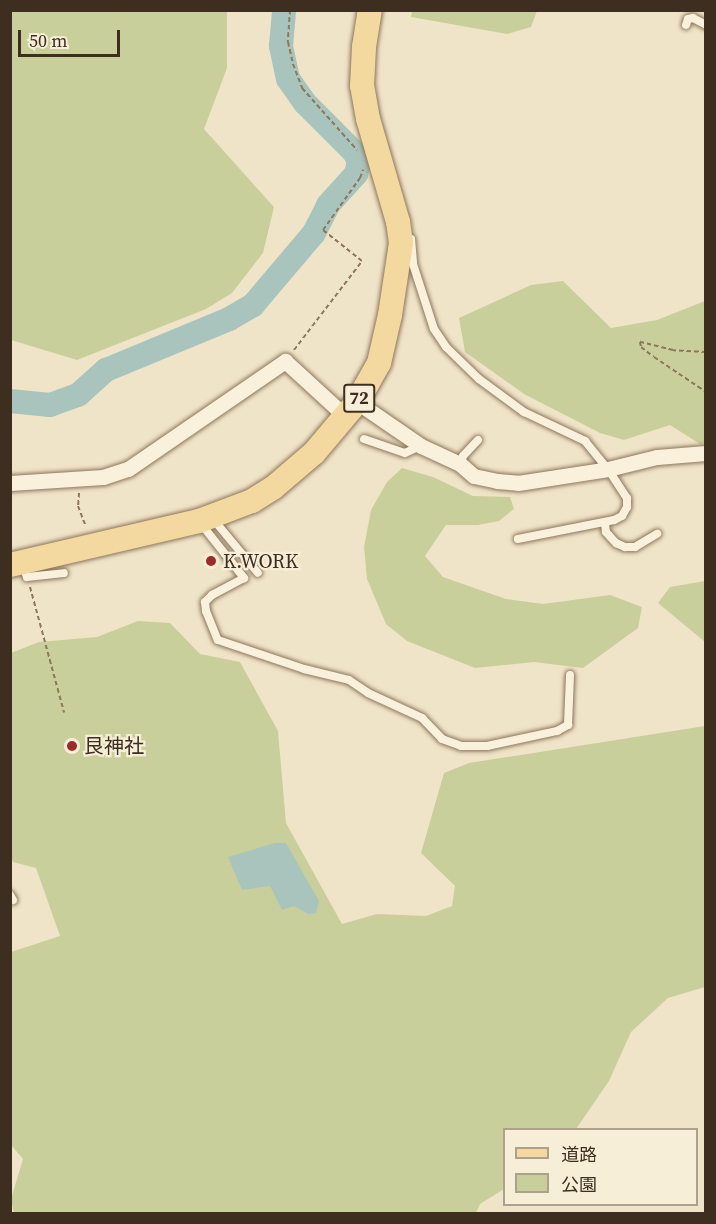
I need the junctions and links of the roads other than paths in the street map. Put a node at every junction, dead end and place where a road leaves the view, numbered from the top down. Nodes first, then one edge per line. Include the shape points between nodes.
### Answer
1 (370, 10) edge
2 (686, 25) dead end
3 (705, 25) edge
4 (398, 222) junction
5 (351, 409) junction
6 (364, 439) dead end
7 (478, 440) dead end
8 (421, 446) junction
9 (705, 453) edge
10 (460, 464) junction
11 (608, 469) junction
12 (10, 483) edge
13 (205, 519) junction
14 (605, 524) junction
15 (657, 534) dead end
16 (518, 539) dead end
17 (20, 568) edge
18 (64, 573) dead end
19 (258, 573) dead end
20 (570, 675) dead end

1 - 4 main road, 72 via 362,86
2 - 3 lane via 693,18
4 - 5 main road, 72 via 401,243 384,344 379,363
4 - 11 lane via 411,234 413,264 434,329 446,347 479,379 524,412 585,441
5 - 8 street
5 - 12 street via 285,361 128,469 104,477
5 - 13 main road, 72 via 314,453 273,488 252,501
6 - 8 lane via 405,453
7 - 10 lane via 462,456
8 - 10 street
9 - 11 street via 657,457
10 - 11 street via 474,476 518,483
11 - 14 lane via 627,498 627,507 622,516
13 - 17 main road, 72
13 - 19 lane
13 - 20 lane via 244,578 205,602 218,640 349,680 422,718 442,739 461,746 487,746 557,731 568,725
14 - 15 lane via 606,532 625,547 635,547
14 - 16 lane
17 - 18 lane

